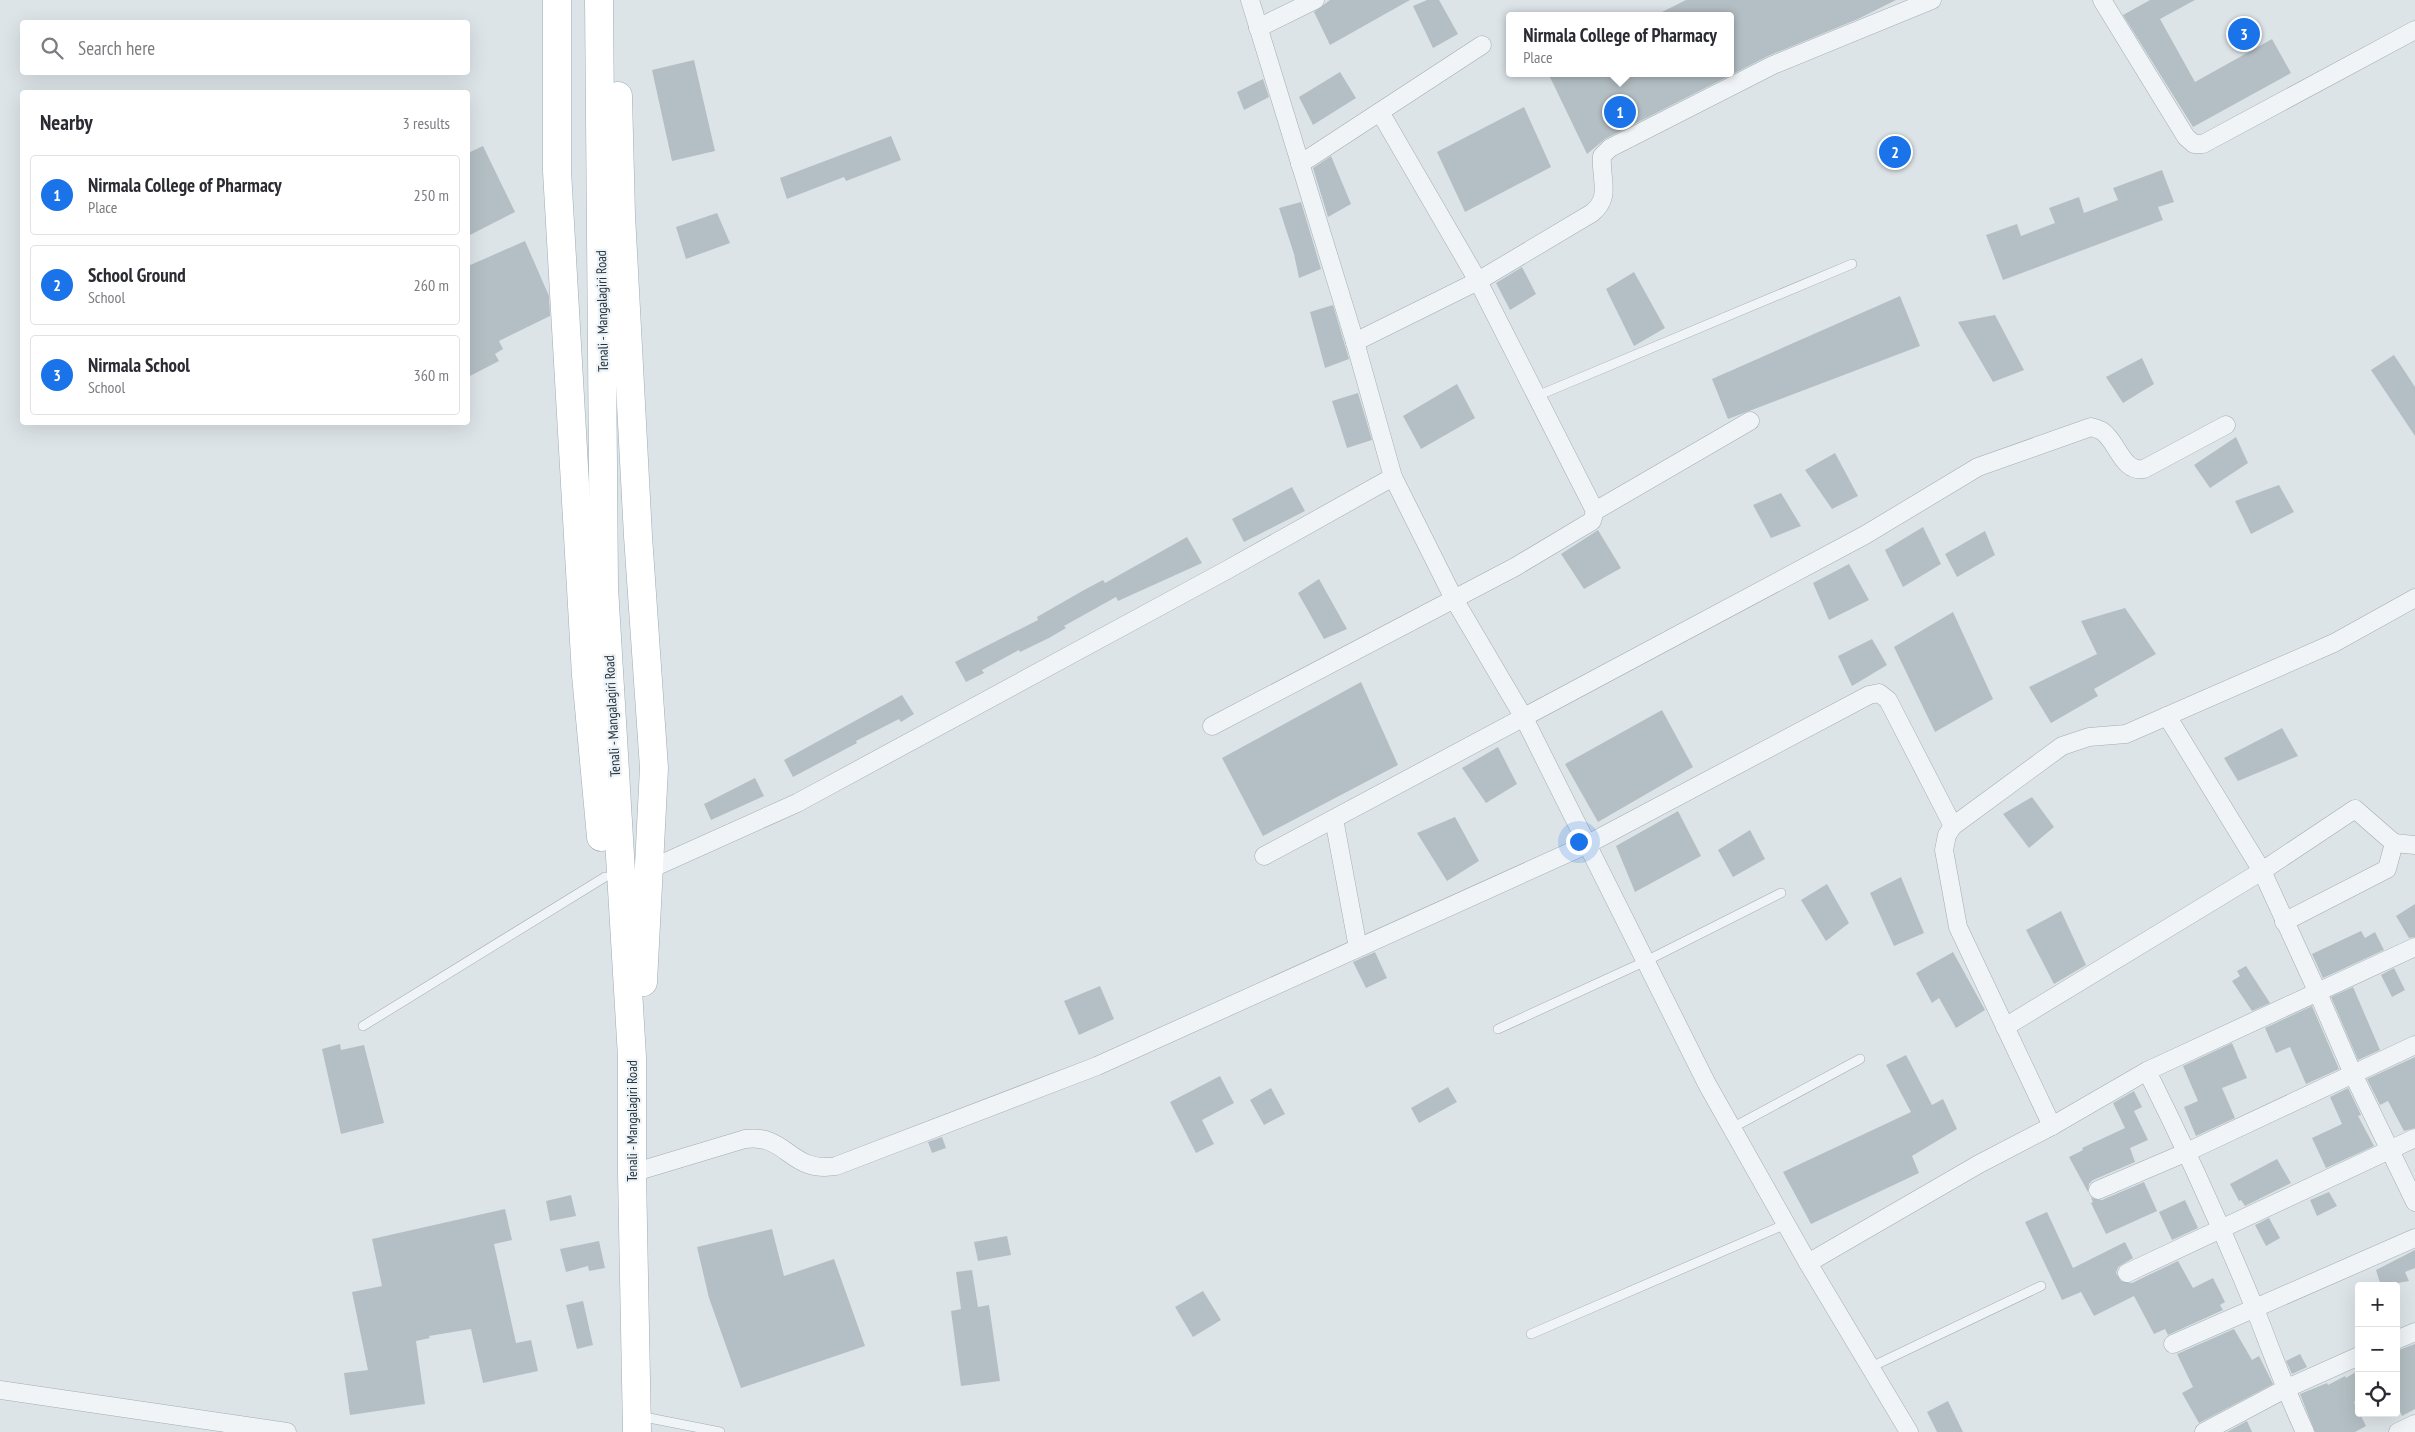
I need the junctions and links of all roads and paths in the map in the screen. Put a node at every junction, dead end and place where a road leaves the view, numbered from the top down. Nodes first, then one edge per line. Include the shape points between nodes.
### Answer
1 (557, 0) edge
2 (598, 0) edge
3 (615, 0) edge
4 (1250, 0) edge
5 (1315, 0) edge
6 (1932, 0) edge
7 (2102, 0) edge
8 (1258, 28) junction
9 (2415, 30) edge
10 (1482, 45) dead end
11 (1380, 112) junction
12 (1300, 164) junction
13 (1852, 264) dead end
14 (1478, 281) junction
15 (1355, 342) junction
16 (1537, 396) junction
17 (1750, 421) dead end
18 (2226, 425) dead end
19 (1393, 477) junction
20 (1595, 511) junction
21 (2415, 598) edge
22 (1454, 599) junction
23 (2168, 716) junction
24 (1524, 718) junction
25 (1212, 726) dead end
26 (1334, 819) junction
27 (1953, 826) junction
28 (2394, 843) junction
29 (1588, 844) junction
30 (2415, 845) edge
31 (1264, 856) dead end
32 (648, 870) junction
33 (2262, 871) junction
34 (605, 877) junction
35 (1780, 893) dead end
36 (2284, 922) junction
37 (2415, 947) edge
38 (1358, 948) junction
39 (1646, 961) junction
40 (2318, 993) junction
41 (363, 1026) dead end
42 (2005, 1027) junction
43 (1498, 1029) dead end
44 (2415, 1046) edge
45 (1860, 1059) dead end
46 (2147, 1071) junction
47 (2353, 1074) junction
48 (632, 1107) junction
49 (2052, 1126) junction
50 (1732, 1128) junction
51 (2415, 1138) edge
52 (2390, 1151) junction
53 (2187, 1152) junction
54 (632, 1173) junction
55 (2098, 1190) dead end
56 (2415, 1202) edge
57 (1786, 1224) junction
58 (2220, 1231) junction
59 (2415, 1238) edge
60 (1808, 1263) junction
61 (2127, 1273) dead end
62 (2041, 1286) dead end
63 (2255, 1309) junction
64 (2415, 1332) edge
65 (1531, 1334) dead end
66 (2400, 1338) edge
67 (2173, 1344) dead end
68 (2355, 1358) edge
69 (1869, 1368) junction
70 (2285, 1389) junction
71 (0, 1390) edge
72 (637, 1424) edge
73 (2415, 1424) edge
74 (287, 1432) edge
75 (720, 1432) edge
76 (1909, 1432) edge
77 (2204, 1432) edge
78 (2305, 1432) edge
79 (2398, 1432) edge

1 - 34 main road via 558,181 586,675
2 - 48 main road, Tenali - Mangalagiri Road via 604,587 632,1057
3 - 32 main road via 621,215 654,768
4 - 8 street
5 - 8 street
6 - 14 street via 1773,65 1610,148 1602,156 1604,194 1601,206
7 - 9 street via 2186,137 2194,144 2202,144
8 - 12 street
10 - 11 street
11 - 12 street
11 - 14 street
12 - 15 street
13 - 16 lane
14 - 15 street
14 - 16 street
15 - 19 street
16 - 20 street
17 - 20 street
18 - 24 street via 2144,469 2130,467 2102,431 2091,427 1978,467 1865,535
19 - 22 street
19 - 32 street via 797,803
20 - 22 street via 1592,521
21 - 23 street via 2334,643
22 - 24 street
22 - 25 street
23 - 27 street via 2126,734 2089,737 2062,746
23 - 33 street
24 - 26 street
24 - 29 street
26 - 31 street
26 - 38 street
27 - 29 street via 1888,700 1879,693 1869,695
27 - 42 street via 1944,850 1958,927
28 - 30 street
28 - 33 street via 2355,809
28 - 36 street via 2387,869
29 - 38 street
29 - 39 street
32 - 48 main road via 641,1020
33 - 36 street
33 - 42 street
34 - 41 lane
34 - 48 main road
35 - 39 lane
36 - 40 street
37 - 40 street
38 - 54 street via 1097,1066 836,1166 821,1168 801,1163 771,1140 758,1137
39 - 43 lane
39 - 50 street
40 - 46 street
40 - 47 street
42 - 49 street
44 - 47 street
45 - 50 lane
46 - 49 street
46 - 53 street
47 - 52 street
47 - 53 street
48 - 54 main road, Tenali - Mangalagiri Road
49 - 60 street via 1979,1164
50 - 57 street
51 - 52 street
52 - 56 street
52 - 58 street
53 - 55 street
53 - 58 street
54 - 72 main road, Tenali - Mangalagiri Road
57 - 60 street
57 - 65 lane
58 - 61 street
58 - 63 street
59 - 63 street
60 - 69 street
62 - 69 lane
63 - 67 street
63 - 70 street
64 - 66 street
68 - 70 street
69 - 76 street
70 - 77 street
70 - 78 street
71 - 74 street
72 - 75 lane
73 - 79 street

